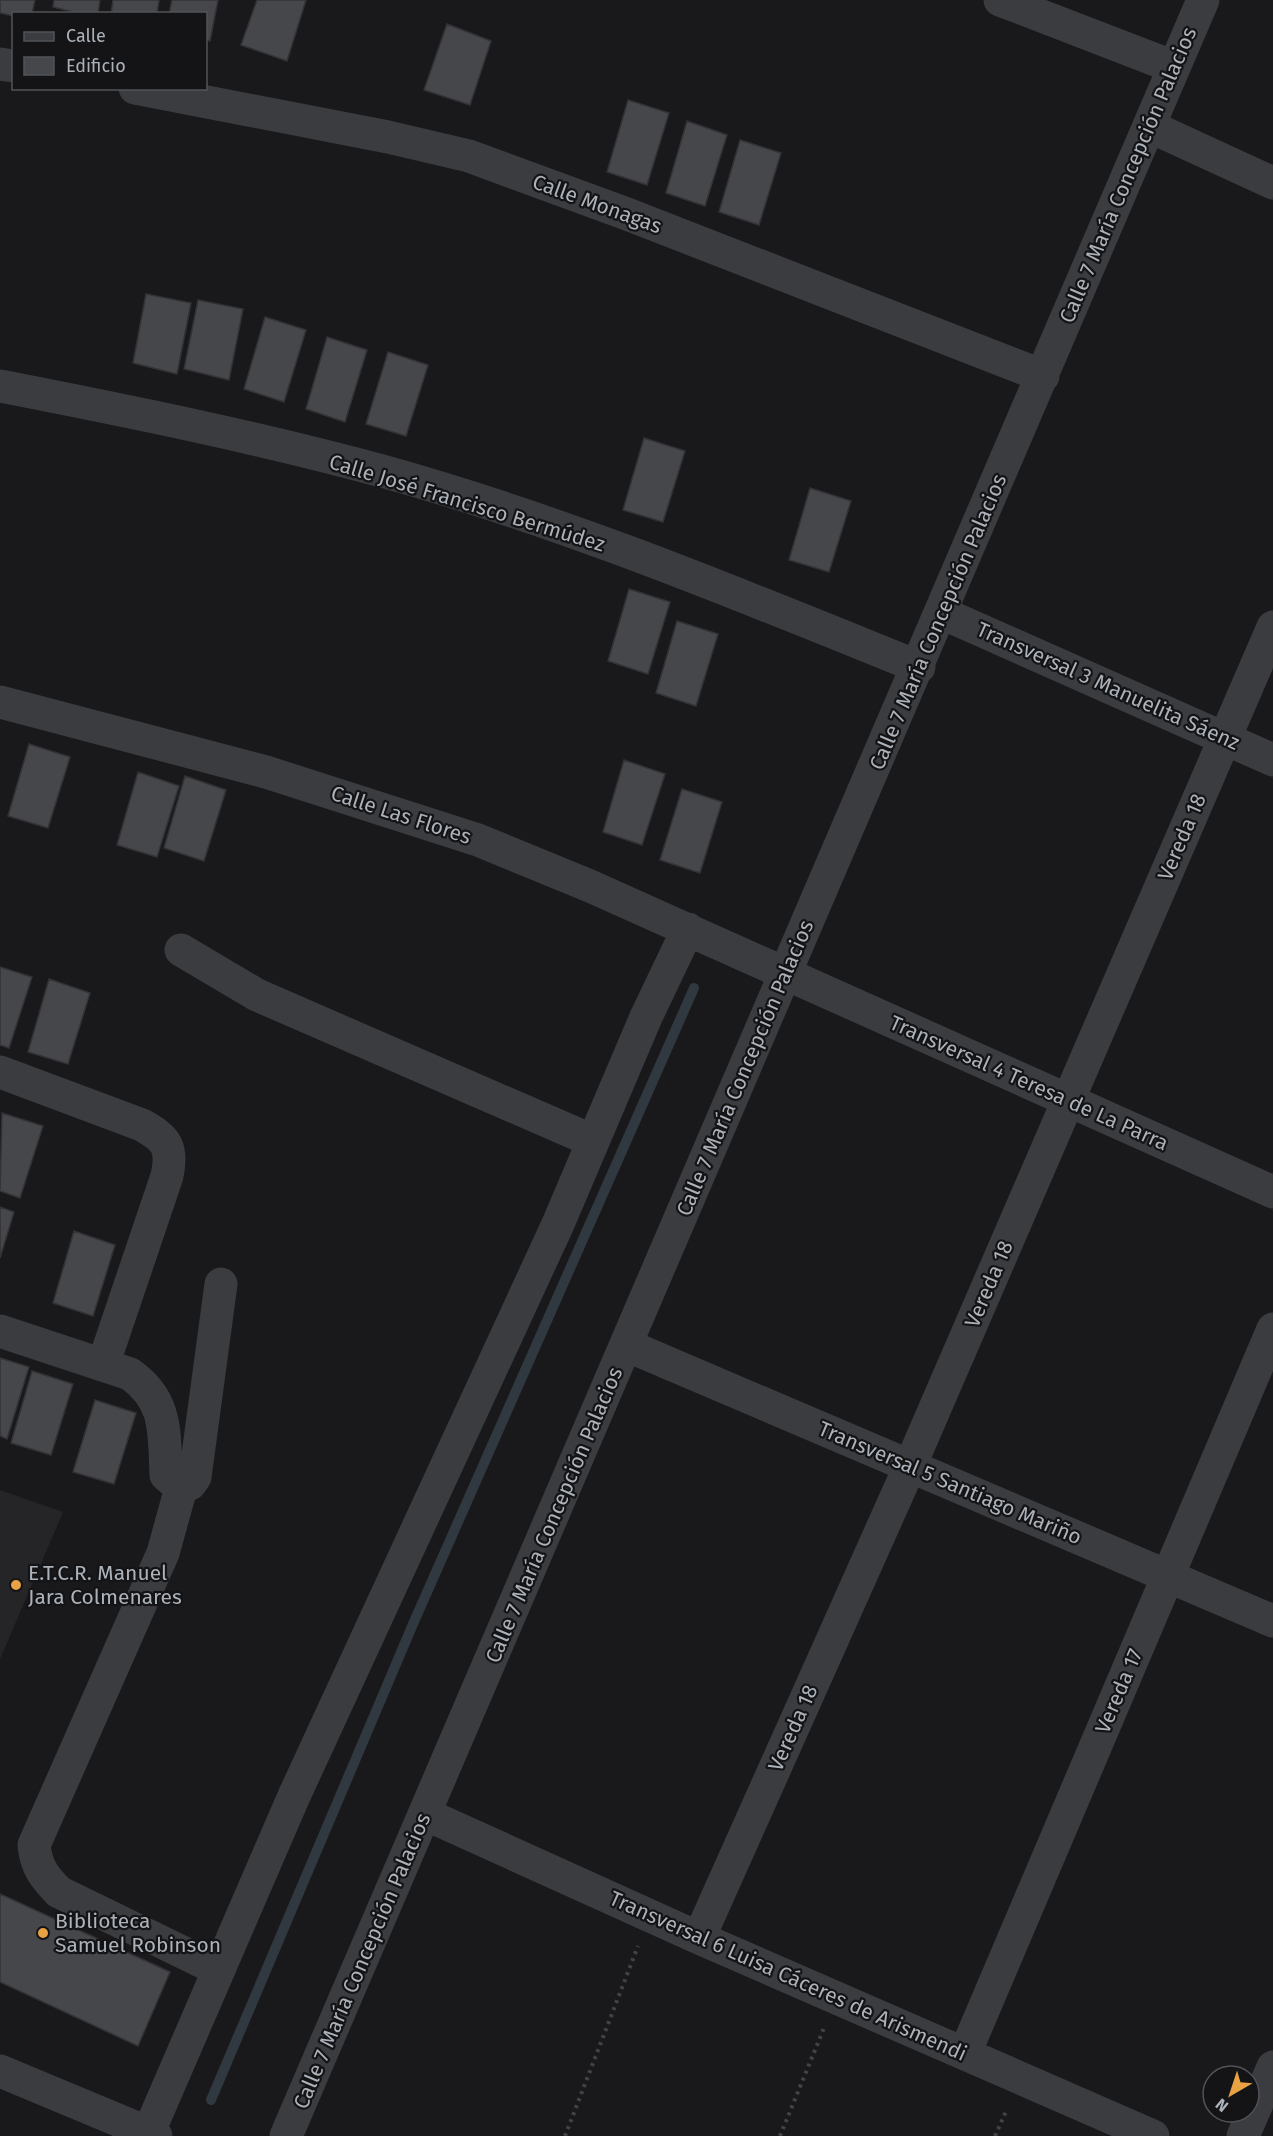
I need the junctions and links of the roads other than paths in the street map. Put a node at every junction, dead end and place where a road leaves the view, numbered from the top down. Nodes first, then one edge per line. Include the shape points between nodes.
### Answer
1 (1000, 0) edge
2 (1203, 0) edge
3 (1174, 67) junction
4 (145, 90) edge
5 (1149, 126) junction
6 (1273, 183) edge
7 (1043, 376) junction
8 (0, 386) edge
9 (942, 613) junction
10 (1273, 627) edge
11 (919, 667) junction
12 (0, 702) edge
13 (1224, 738) junction
14 (1273, 760) edge
15 (688, 929) junction
16 (181, 950) dead end
17 (785, 975) junction
18 (0, 1072) edge
19 (1068, 1101) junction
20 (593, 1141) junction
21 (1273, 1192) edge
22 (221, 1284) dead end
23 (1273, 1329) edge
24 (0, 1331) edge
25 (626, 1345) junction
26 (103, 1365) junction
27 (910, 1466) junction
28 (181, 1488) junction
29 (1167, 1576) junction
30 (1273, 1621) edge
31 (425, 1814) junction
32 (699, 1938) junction
33 (219, 1970) junction
34 (965, 2054) junction
35 (1273, 2067) edge
36 (0, 2071) edge
37 (151, 2135) edge
38 (286, 2136) edge
39 (1152, 2136) edge
40 (1243, 2136) edge

1 - 3 street
2 - 3 street, Calle 7 María Concepción Palacios
3 - 5 street, Calle 7 María Concepción Palacios
4 - 7 street, Calle Monagas via 469,156
5 - 6 street
5 - 7 street, Calle 7 María Concepción Palacios
7 - 9 street, Calle 7 María Concepción Palacios
8 - 11 street, Calle José Francisco Bermúdez via 383,471 521,515 694,578
9 - 11 street, Calle 7 María Concepción Palacios
9 - 13 street, Transversal 3 Manuelita Sáenz
10 - 13 street, Vereda 18
11 - 17 street, Calle 7 María Concepción Palacios
12 - 15 street, Calle Las Flores via 266,772 468,836
13 - 14 street, Transversal 3 Manuelita Sáenz
13 - 19 street, Vereda 18
15 - 17 street, Calle Las Flores
15 - 20 street
16 - 20 street via 257,995
17 - 19 street, Transversal 4 Teresa de La Parra
17 - 25 street, Calle 7 María Concepción Palacios
18 - 26 street via 142,1125 161,1135 168,1146 167,1176
19 - 21 street, Transversal 4 Teresa de La Parra
19 - 27 street, Vereda 18
20 - 33 street via 299,1785
22 - 28 street via 195,1477
23 - 29 street, Vereda 17
24 - 26 street
25 - 27 street, Transversal 5 Santiago Mariño
25 - 31 street, Calle 7 María Concepción Palacios
26 - 28 street via 130,1374 146,1386 155,1400 164,1421 166,1475
27 - 29 street, Transversal 5 Santiago Mariño
27 - 32 street, Vereda 18
28 - 33 street via 163,1554 34,1845 35,1861 59,1892
29 - 30 street, Transversal 5 Santiago Mariño
29 - 34 street, Vereda 17
31 - 32 street, Transversal 6 Luisa Cáceres de Arismendi
31 - 38 street, Calle 7 María Concepción Palacios
32 - 34 street, Transversal 6 Luisa Cáceres de Arismendi
33 - 37 street
34 - 39 street, Transversal 6 Luisa Cáceres de Arismendi
35 - 40 street
36 - 37 street

